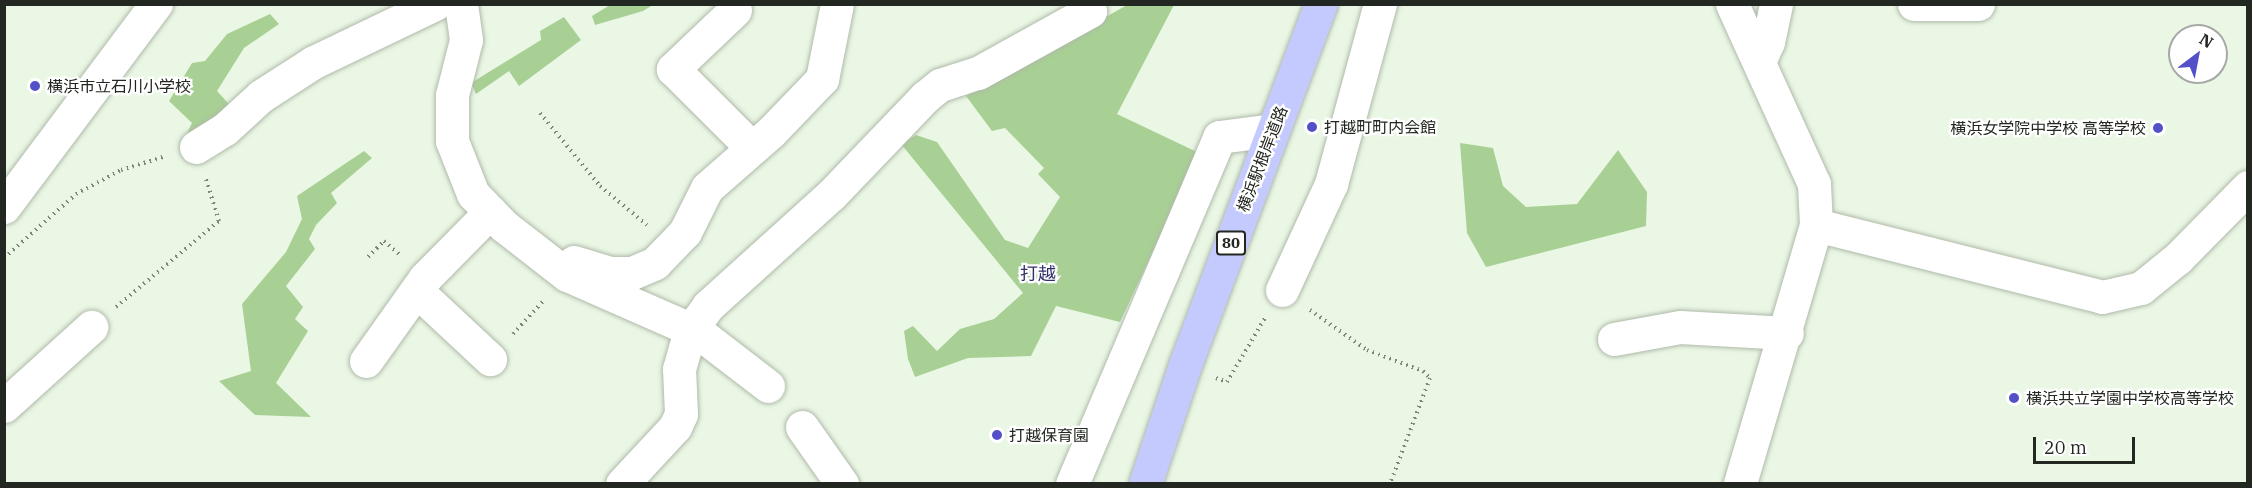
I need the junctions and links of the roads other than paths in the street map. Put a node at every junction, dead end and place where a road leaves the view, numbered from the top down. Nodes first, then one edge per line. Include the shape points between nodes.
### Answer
1 (156, 4) edge
2 (435, 4) edge
3 (461, 4) edge
4 (837, 4) edge
5 (1087, 4) edge
6 (1320, 4) edge
7 (1380, 4) edge
8 (1732, 4) edge
9 (1776, 4) edge
10 (1914, 4) edge
11 (1978, 4) edge
12 (735, 10) dead end
13 (1759, 62) junction
14 (1273, 130) junction
15 (196, 147) road end
16 (752, 148) junction
17 (2247, 187) edge
18 (4, 207) edge
19 (489, 212) junction
20 (1816, 225) junction
21 (559, 268) junction
22 (1282, 290) road end
23 (417, 291) junction
24 (91, 327) road end
25 (690, 331) junction
26 (1787, 333) junction
27 (1614, 339) dead end
28 (490, 359) road end
29 (366, 361) dead end
30 (768, 386) dead end
31 (4, 406) edge
32 (802, 427) dead end
33 (622, 483) edge
34 (842, 483) edge
35 (1072, 483) edge
36 (1145, 483) edge
37 (1740, 483) edge

1 - 18 street
2 - 15 street via 314,62 261,96 225,129
3 - 19 street via 466,40 452,95 452,141 473,194
4 - 16 street via 822,79
5 - 25 street via 1090,11 978,73 940,85 925,97 831,195 708,306
6 - 14 main road, 横浜駅根岸道路 / 80
7 - 22 street via 1330,184
8 - 13 street
9 - 13 street via 1768,42
10 - 11 street
12 - 16 street via 673,69
13 - 20 street via 1814,184
14 - 35 street via 1219,137
14 - 36 main road, 横浜駅根岸道路 / 80
16 - 21 street via 707,188 685,232 655,263 632,273 609,273 568,261
17 - 20 street via 2178,258 2141,288 2102,297
19 - 21 street
19 - 23 street
20 - 26 street
21 - 25 street
23 - 28 street
23 - 29 street
24 - 31 street
25 - 30 street via 714,343
25 - 33 street via 679,369 681,414 675,427
26 - 27 street via 1680,327
26 - 37 street
32 - 34 street

